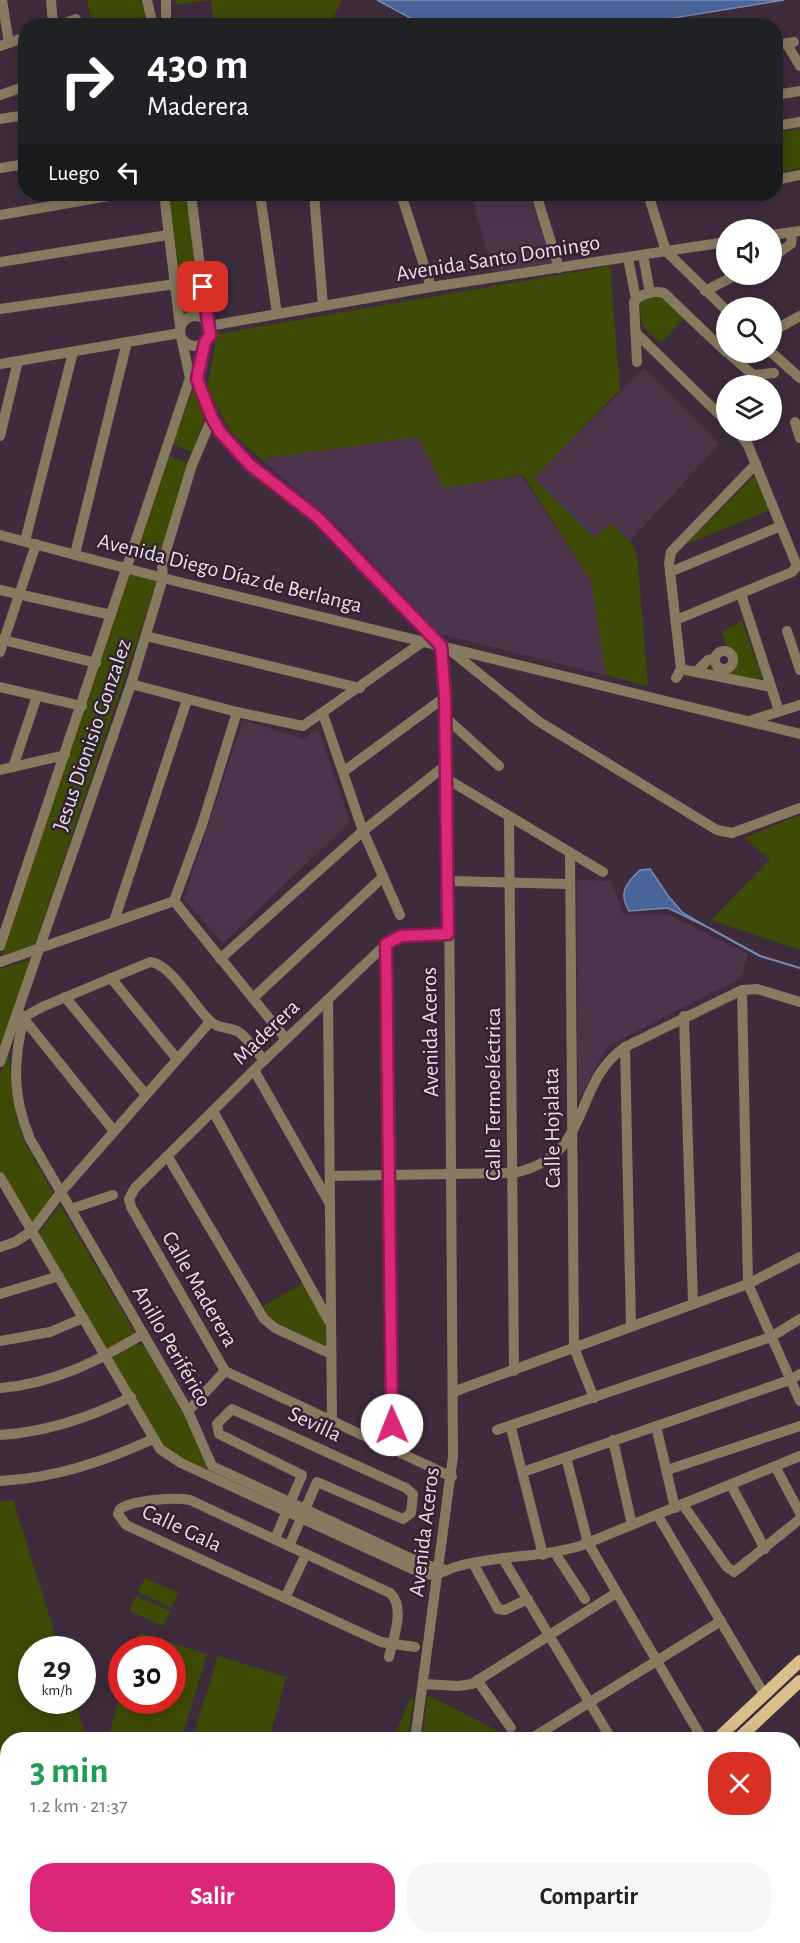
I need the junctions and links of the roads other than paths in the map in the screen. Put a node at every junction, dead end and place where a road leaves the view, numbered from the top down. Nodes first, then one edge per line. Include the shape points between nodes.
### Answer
1 (2, 0) edge
2 (51, 0) edge
3 (147, 0) edge
4 (166, 0) edge
5 (54, 18) edge
6 (151, 18) edge
7 (166, 18) edge
8 (785, 43) edge
9 (5, 44) edge
10 (800, 66) edge
11 (18, 89) edge
12 (800, 91) edge
13 (783, 94) edge
14 (0, 95) edge
15 (18, 116) edge
16 (0, 119) edge
17 (800, 122) edge
18 (783, 125) edge
19 (18, 165) edge
20 (0, 168) edge
21 (800, 175) edge
22 (783, 179) edge
23 (80, 201) edge
24 (165, 201) edge
25 (192, 201) edge
26 (261, 201) edge
27 (315, 201) edge
28 (403, 201) edge
29 (538, 201) edge
30 (650, 201) edge
31 (0, 215) edge
32 (796, 232) edge
33 (168, 235) junction
34 (716, 244) edge
35 (782, 250) edge
36 (666, 251) junction
37 (643, 255) junction
38 (628, 258) junction
39 (0, 262) edge
40 (559, 268) junction
41 (175, 284) junction
42 (717, 285) edge
43 (431, 287) junction
44 (705, 291) junction
45 (650, 293) junction
46 (636, 298) junction
47 (716, 301) edge
48 (323, 306) junction
49 (0, 309) edge
50 (277, 314) junction
51 (800, 316) edge
52 (208, 324) junction
53 (782, 326) edge
54 (180, 332) junction
55 (636, 333) junction
56 (127, 342) junction
57 (205, 342) junction
58 (716, 342) edge
59 (73, 352) junction
60 (18, 361) junction
61 (637, 362) dead end
62 (782, 362) edge
63 (738, 363) edge
64 (0, 364) edge
65 (774, 373) dead end
66 (194, 378) junction
67 (800, 378) edge
68 (716, 411) edge
69 (212, 418) junction
70 (795, 422) dead end
71 (0, 436) edge
72 (800, 438) edge
73 (745, 441) edge
74 (756, 465) junction
75 (781, 526) junction
76 (0, 536) edge
77 (31, 543) junction
78 (75, 554) junction
79 (126, 568) junction
80 (670, 572) junction
81 (163, 578) junction
82 (0, 590) edge
83 (741, 594) junction
84 (20, 595) junction
85 (111, 615) junction
86 (676, 620) junction
87 (787, 631) dead end
88 (146, 636) junction
89 (2, 639) edge
90 (424, 641) junction
91 (444, 646) junction
92 (0, 652) edge
93 (715, 659) dead end
94 (96, 663) junction
95 (800, 670) edge
96 (696, 672) junction
97 (131, 684) junction
98 (0, 687) edge
99 (771, 687) junction
100 (360, 688) junction
101 (37, 696) junction
102 (445, 697) junction
103 (187, 700) junction
104 (800, 705) edge
105 (82, 706) junction
106 (779, 711) junction
107 (237, 712) junction
108 (323, 714) junction
109 (446, 718) junction
110 (749, 721) junction
111 (800, 734) edge
112 (65, 755) junction
113 (446, 765) junction
114 (499, 766) dead end
115 (14, 767) junction
116 (0, 770) edge
117 (343, 772) junction
118 (447, 779) junction
119 (800, 807) edge
120 (509, 817) junction
121 (363, 831) junction
122 (570, 853) junction
123 (603, 872) dead end
124 (383, 877) junction
125 (449, 881) junction
126 (511, 883) junction
127 (569, 884) junction
128 (174, 901) junction
129 (400, 915) dead end
130 (114, 921) junction
131 (448, 934) junction
132 (386, 944) junction
133 (0, 946) edge
134 (40, 948) junction
135 (220, 959) junction
136 (0, 962) edge
137 (111, 978) junction
138 (742, 990) junction
139 (65, 997) junction
140 (254, 998) junction
141 (328, 1000) junction
142 (800, 1002) edge
143 (21, 1014) junction
144 (684, 1016) junction
145 (210, 1022) junction
146 (286, 1039) junction
147 (625, 1047) junction
148 (177, 1059) junction
149 (264, 1060) junction
150 (0, 1062) edge
151 (254, 1070) junction
152 (146, 1095) junction
153 (213, 1111) junction
154 (114, 1131) junction
155 (572, 1135) junction
156 (168, 1156) junction
157 (513, 1173) junction
158 (388, 1174) junction
159 (452, 1174) junction
160 (330, 1176) junction
161 (0, 1177) edge
162 (61, 1192) junction
163 (113, 1195) dead end
164 (130, 1195) joint
165 (330, 1204) junction
166 (71, 1209) junction
167 (32, 1231) junction
168 (0, 1247) edge
169 (800, 1257) edge
170 (59, 1276) junction
171 (748, 1284) junction
172 (0, 1294) edge
173 (693, 1303) junction
174 (83, 1318) junction
175 (800, 1319) edge
176 (331, 1324) junction
177 (631, 1326) junction
178 (142, 1334) junction
179 (771, 1337) junction
180 (0, 1341) edge
181 (574, 1348) junction
182 (331, 1354) junction
183 (106, 1356) junction
184 (225, 1371) junction
185 (514, 1371) junction
186 (800, 1374) edge
187 (790, 1380) junction
188 (0, 1388) edge
189 (453, 1392) junction
190 (131, 1397) junction
191 (594, 1398) junction
192 (800, 1401) edge
193 (188, 1411) junction
194 (332, 1420) junction
195 (800, 1425) edge
196 (656, 1426) junction
197 (511, 1428) junction
198 (497, 1430) dead end
199 (0, 1435) edge
200 (153, 1439) junction
201 (613, 1440) junction
202 (393, 1448) junction
203 (566, 1456) junction
204 (800, 1456) edge
205 (776, 1468) junction
206 (209, 1470) junction
207 (667, 1470) junction
208 (523, 1472) junction
209 (452, 1476) junction
210 (0, 1481) edge
211 (731, 1485) junction
212 (679, 1506) junction
213 (288, 1507) junction
214 (302, 1513) junction
215 (800, 1513) edge
216 (658, 1516) junction
217 (800, 1519) edge
218 (632, 1525) junction
219 (275, 1539) junction
220 (588, 1543) junction
221 (289, 1546) junction
222 (765, 1549) junction
223 (306, 1554) junction
224 (549, 1554) junction
225 (504, 1559) junction
226 (473, 1563) junction
227 (442, 1570) junction
228 (616, 1593) junction
229 (285, 1598) junction
230 (528, 1599) junction
231 (585, 1599) dead end
232 (721, 1621) junction
233 (549, 1635) junction
234 (392, 1645) junction
235 (415, 1647) dead end
236 (389, 1657) dead end
237 (800, 1661) edge
238 (657, 1663) junction
239 (477, 1680) junction
240 (800, 1681) edge
241 (423, 1684) junction
242 (764, 1694) junction
243 (591, 1703) junction
244 (511, 1728) dead end
245 (416, 1732) edge
246 (542, 1732) edge
247 (607, 1732) edge
248 (698, 1732) edge
249 (724, 1732) edge
250 (746, 1732) edge

1 - 9 street
2 - 5 street
3 - 6 street
4 - 7 street
8 - 10 street
11 - 14 street
12 - 13 street
15 - 16 street
17 - 18 street
19 - 20 street
21 - 22 street
23 - 31 street
24 - 33 street
25 - 52 street
26 - 50 street
27 - 48 street
28 - 43 street
29 - 40 street
30 - 36 street
32 - 35 street via 791,244
33 - 39 street
33 - 41 street
34 - 36 street, Avenida Santo Domingo
36 - 37 street, Avenida Santo Domingo
36 - 44 street
37 - 38 street, Avenida Santo Domingo
37 - 45 street
38 - 40 street, Avenida Santo Domingo
38 - 46 street
40 - 43 street, Avenida Santo Domingo
41 - 49 street
41 - 54 street
42 - 44 street
43 - 48 street, Avenida Santo Domingo
44 - 47 street
45 - 46 street
45 - 58 street via 664,293
46 - 55 street via 632,309
48 - 50 street, Avenida Santo Domingo
50 - 52 street, Avenida Santo Domingo
51 - 53 street
52 - 54 street via 195,316 186,319
52 - 57 street via 210,335
54 - 56 street
54 - 57 street via 190,346
54 - 66 street
55 - 61 street
55 - 68 street
56 - 59 street
56 - 78 street
57 - 66 street, Jesus Dionisio Gonzalez
59 - 60 street
59 - 77 street
60 - 64 street
60 - 71 street
62 - 67 street
63 - 65 street via 757,376
66 - 69 street
66 - 79 street, Jesus Dionisio Gonzalez
69 - 81 street, Jesus Dionisio Gonzalez via 192,465 162,564
69 - 91 street via 239,455 317,517
70 - 72 street
73 - 74 street
74 - 75 street
74 - 80 street via 674,547 669,557
75 - 80 street
75 - 83 street via 796,568
76 - 77 street, Avenida Diego Díaz de Berlanga
77 - 78 street, Avenida Diego Díaz de Berlanga
77 - 84 street
78 - 79 street, Avenida Diego Díaz de Berlanga
79 - 81 street, Avenida Diego Díaz de Berlanga
79 - 85 street, Jesus Dionisio Gonzalez
80 - 86 street
81 - 88 street, Jesus Dionisio Gonzalez
81 - 90 street, Avenida Diego Díaz de Berlanga
82 - 84 street
83 - 86 street
83 - 99 street
84 - 85 street
84 - 89 street
85 - 94 street, Jesus Dionisio Gonzalez
86 - 96 street via 679,673
87 - 95 street
88 - 97 street, Jesus Dionisio Gonzalez
88 - 100 street
89 - 92 street
89 - 94 street
90 - 91 street, Avenida Diego Díaz de Berlanga
90 - 100 street
91 - 102 street, Avenida Aceros
91 - 110 street, Avenida Diego Díaz de Berlanga
91 - 119 street via 538,721 717,830 732,833
93 - 96 street via 708,660
94 - 105 street, Jesus Dionisio Gonzalez
96 - 99 street
97 - 103 street
97 - 134 street, Jesus Dionisio Gonzalez
98 - 101 street
99 - 106 street
100 - 108 street
101 - 105 street
101 - 115 street
102 - 109 street, Avenida Aceros
102 - 117 street
103 - 107 street
103 - 130 street
104 - 106 street
105 - 112 street, Jesus Dionisio Gonzalez
106 - 110 street
107 - 108 street via 303,726
107 - 128 street
108 - 117 street
109 - 113 street, Avenida Aceros
109 - 114 street
110 - 111 street, Avenida Diego Díaz de Berlanga
112 - 115 street
112 - 133 street, Jesus Dionisio Gonzalez
113 - 118 street, Avenida Aceros
113 - 121 street
115 - 116 street
117 - 121 street
118 - 120 street
118 - 125 street, Avenida Aceros
120 - 122 street
120 - 126 street, Calle Termoeléctrica
121 - 124 street
121 - 135 street
122 - 123 street
122 - 127 street, Calle Hojalata
124 - 129 street
124 - 140 street
125 - 126 street
125 - 131 street, Avenida Aceros
126 - 127 street
126 - 157 street, Calle Termoeléctrica
127 - 155 street, Calle Hojalata
128 - 130 street
128 - 135 street
130 - 134 street
131 - 132 street, Maderera via 401,936
131 - 159 street, Avenida Aceros
132 - 141 street, Maderera
132 - 158 street
134 - 136 street
134 - 143 street, Jesus Dionisio Gonzalez
135 - 140 street
137 - 139 street
137 - 145 street via 156,962
137 - 148 street
138 - 142 street via 757,990
138 - 144 street
138 - 171 street
139 - 143 street
139 - 152 street
140 - 146 street
141 - 146 street, Maderera
141 - 160 street
143 - 150 street, Jesus Dionisio Gonzalez
143 - 154 street
143 - 162 street, Anillo Periférico via 15,1052 22,1119
144 - 147 street
144 - 173 street
145 - 148 street
145 - 149 street via 241,1034
146 - 149 street, Maderera
147 - 155 street via 602,1070
147 - 177 street
148 - 152 street
149 - 151 street, Maderera
151 - 153 street, Maderera
151 - 165 street
152 - 154 street
153 - 156 street, Maderera
153 - 176 street
154 - 162 street
155 - 157 street via 541,1166
155 - 181 street, Calle Hojalata
156 - 164 street, Maderera
156 - 182 street via 264,1318 275,1328
157 - 159 street
157 - 185 street, Calle Termoeléctrica
158 - 159 street
158 - 160 street
158 - 202 street
159 - 189 street, Avenida Aceros
160 - 165 street
161 - 167 street
162 - 166 street, Anillo Periférico
162 - 167 street
163 - 166 street
164 - 184 street, Calle Maderera via 131,1208
165 - 176 street
166 - 178 street, Anillo Periférico
167 - 168 street
167 - 170 street
169 - 171 street
170 - 172 street
170 - 174 street
171 - 173 street
171 - 179 street
173 - 177 street
174 - 180 street via 50,1332
174 - 183 street
175 - 179 street
176 - 182 street
177 - 181 street
178 - 183 street
178 - 193 street, Anillo Periférico
179 - 187 street
179 - 191 street
181 - 185 street
181 - 191 street, Calle Hojalata
182 - 194 street
183 - 188 street via 63,1375
183 - 190 street
184 - 193 street
184 - 194 street, Calle Maderera
185 - 189 street
186 - 187 street
187 - 192 street
187 - 196 street
189 - 209 street, Avenida Aceros
190 - 199 street via 88,1417
190 - 200 street
191 - 197 street
193 - 206 street, Anillo Periférico
194 - 202 street, Calle Maderera
195 - 207 street
196 - 201 street
196 - 207 street
197 - 198 street
197 - 208 street
200 - 206 street via 165,1454
200 - 210 street via 76,1470
201 - 203 street
201 - 218 street
202 - 209 street, Calle Maderera
203 - 208 street
203 - 220 street
204 - 205 street
205 - 211 street
205 - 215 street
206 - 213 street
207 - 212 street
208 - 224 street
209 - 227 street, Avenida Aceros
211 - 212 street
211 - 222 street
212 - 216 street
212 - 222 street via 730,1570 738,1571
213 - 214 street
213 - 214 street, Sevilla via 302,1475 219,1434 218,1425 228,1410 236,1409 413,1494 411,1513 403,1519 317,1482
213 - 219 street
214 - 221 street
214 - 227 street via 395,1555
216 - 218 street
216 - 232 street
217 - 222 street
218 - 220 street
219 - 221 street, Calle Gala
219 - 229 street, Calle Gala via 182,1498 124,1506 118,1514 126,1525
220 - 224 street
220 - 228 street
221 - 223 street, Calle Gala
223 - 229 street
223 - 234 street, Calle Gala via 395,1598 398,1607
224 - 225 street
224 - 231 street
225 - 226 street
225 - 230 street
226 - 227 street
226 - 230 street via 498,1609 505,1610
227 - 241 street, Avenida Aceros
228 - 233 street
228 - 238 street
229 - 234 street, Calle Gala
230 - 233 street
232 - 238 street
232 - 242 street
233 - 239 street
233 - 243 street
234 - 235 street, Calle Gala
234 - 236 street, Calle Gala
237 - 242 main road
238 - 243 street
238 - 248 street
239 - 241 street via 458,1686
239 - 244 street
240 - 250 main road
241 - 245 street, Avenida Aceros
242 - 249 main road
243 - 246 street
243 - 247 street

